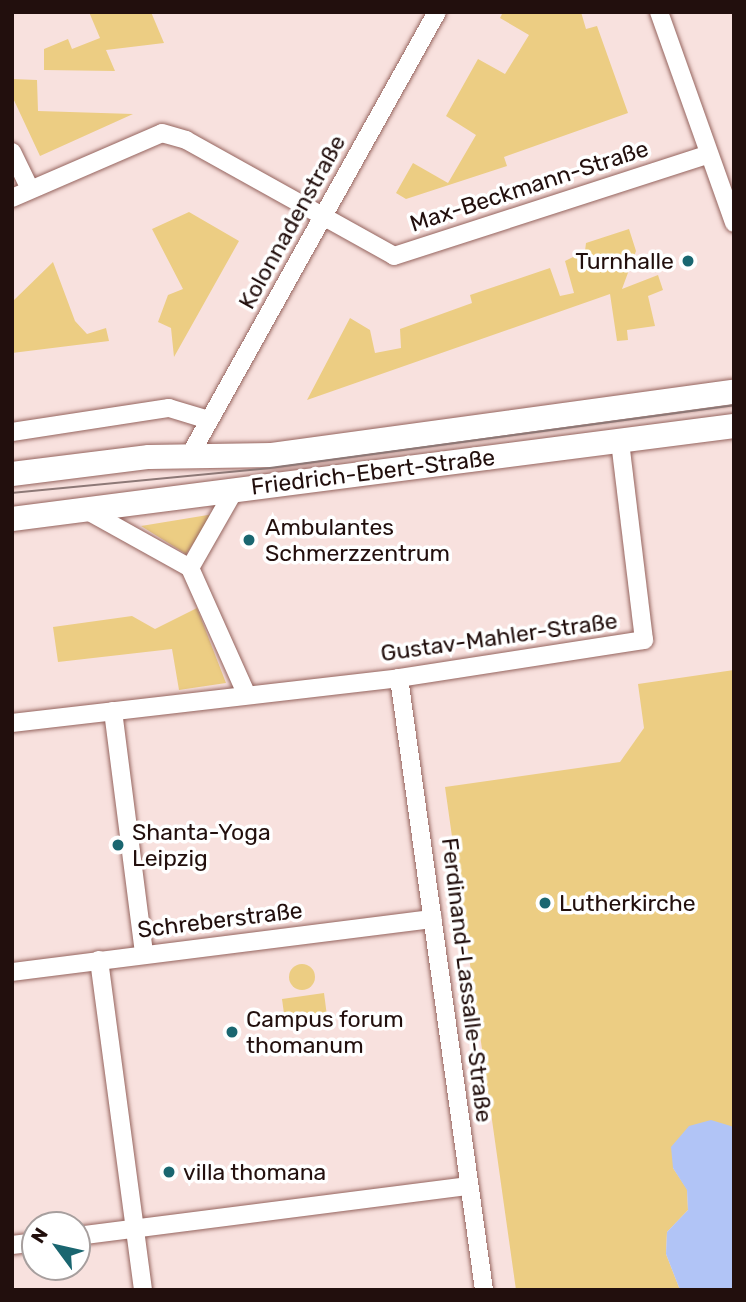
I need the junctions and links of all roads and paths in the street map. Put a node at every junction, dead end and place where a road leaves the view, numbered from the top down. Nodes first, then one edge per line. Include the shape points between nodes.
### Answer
1 (437, 12) edge
2 (659, 12) edge
3 (12, 152) edge
4 (706, 155) junction
5 (30, 189) junction
6 (12, 198) edge
7 (323, 216) junction
8 (734, 223) edge
9 (734, 392) edge
10 (209, 420) junction
11 (734, 426) edge
12 (12, 432) edge
13 (620, 442) junction
14 (190, 455) junction
15 (12, 474) edge
16 (235, 489) junction
17 (86, 510) junction
18 (12, 519) edge
19 (190, 568) junction
20 (399, 677) junction
21 (245, 691) junction
22 (113, 711) junction
23 (12, 723) edge
24 (433, 919) junction
25 (144, 954) junction
26 (99, 960) junction
27 (12, 972) edge
28 (469, 1186) junction
29 (135, 1227) junction
30 (91, 1234) edge
31 (143, 1290) edge
32 (484, 1290) edge

1 - 7 street, Kolonnadenstraße
2 - 4 street
3 - 5 street
4 - 7 street, Max-Beckmann-Straße via 394,256
4 - 8 street
5 - 6 street
5 - 7 street, Max-Beckmann-Straße via 162,133
7 - 10 street, Kolonnadenstraße
9 - 14 main road, Friedrich-Ebert-Straße via 272,455
10 - 12 street via 169,408
10 - 14 street, Kolonnadenstraße
11 - 13 main road, Friedrich-Ebert-Straße
13 - 16 main road, Friedrich-Ebert-Straße
13 - 20 street, Gustav-Mahler-Straße via 645,640
14 - 15 main road, Friedrich-Ebert-Straße
16 - 17 main road, Friedrich-Ebert-Straße
16 - 19 street
17 - 18 main road, Friedrich-Ebert-Straße
17 - 19 street
19 - 21 street
20 - 21 street, Gustav-Mahler-Straße
20 - 24 street, Ferdinand-Lassalle-Straße
21 - 22 street, Gustav-Mahler-Straße
22 - 23 street, Gustav-Mahler-Straße
22 - 25 street
24 - 25 street, Schreberstraße
24 - 28 street, Ferdinand-Lassalle-Straße
25 - 26 street, Schreberstraße
26 - 27 street, Schreberstraße
26 - 29 street
28 - 29 street
28 - 32 street, Ferdinand-Lassalle-Straße
29 - 30 street
29 - 31 street

